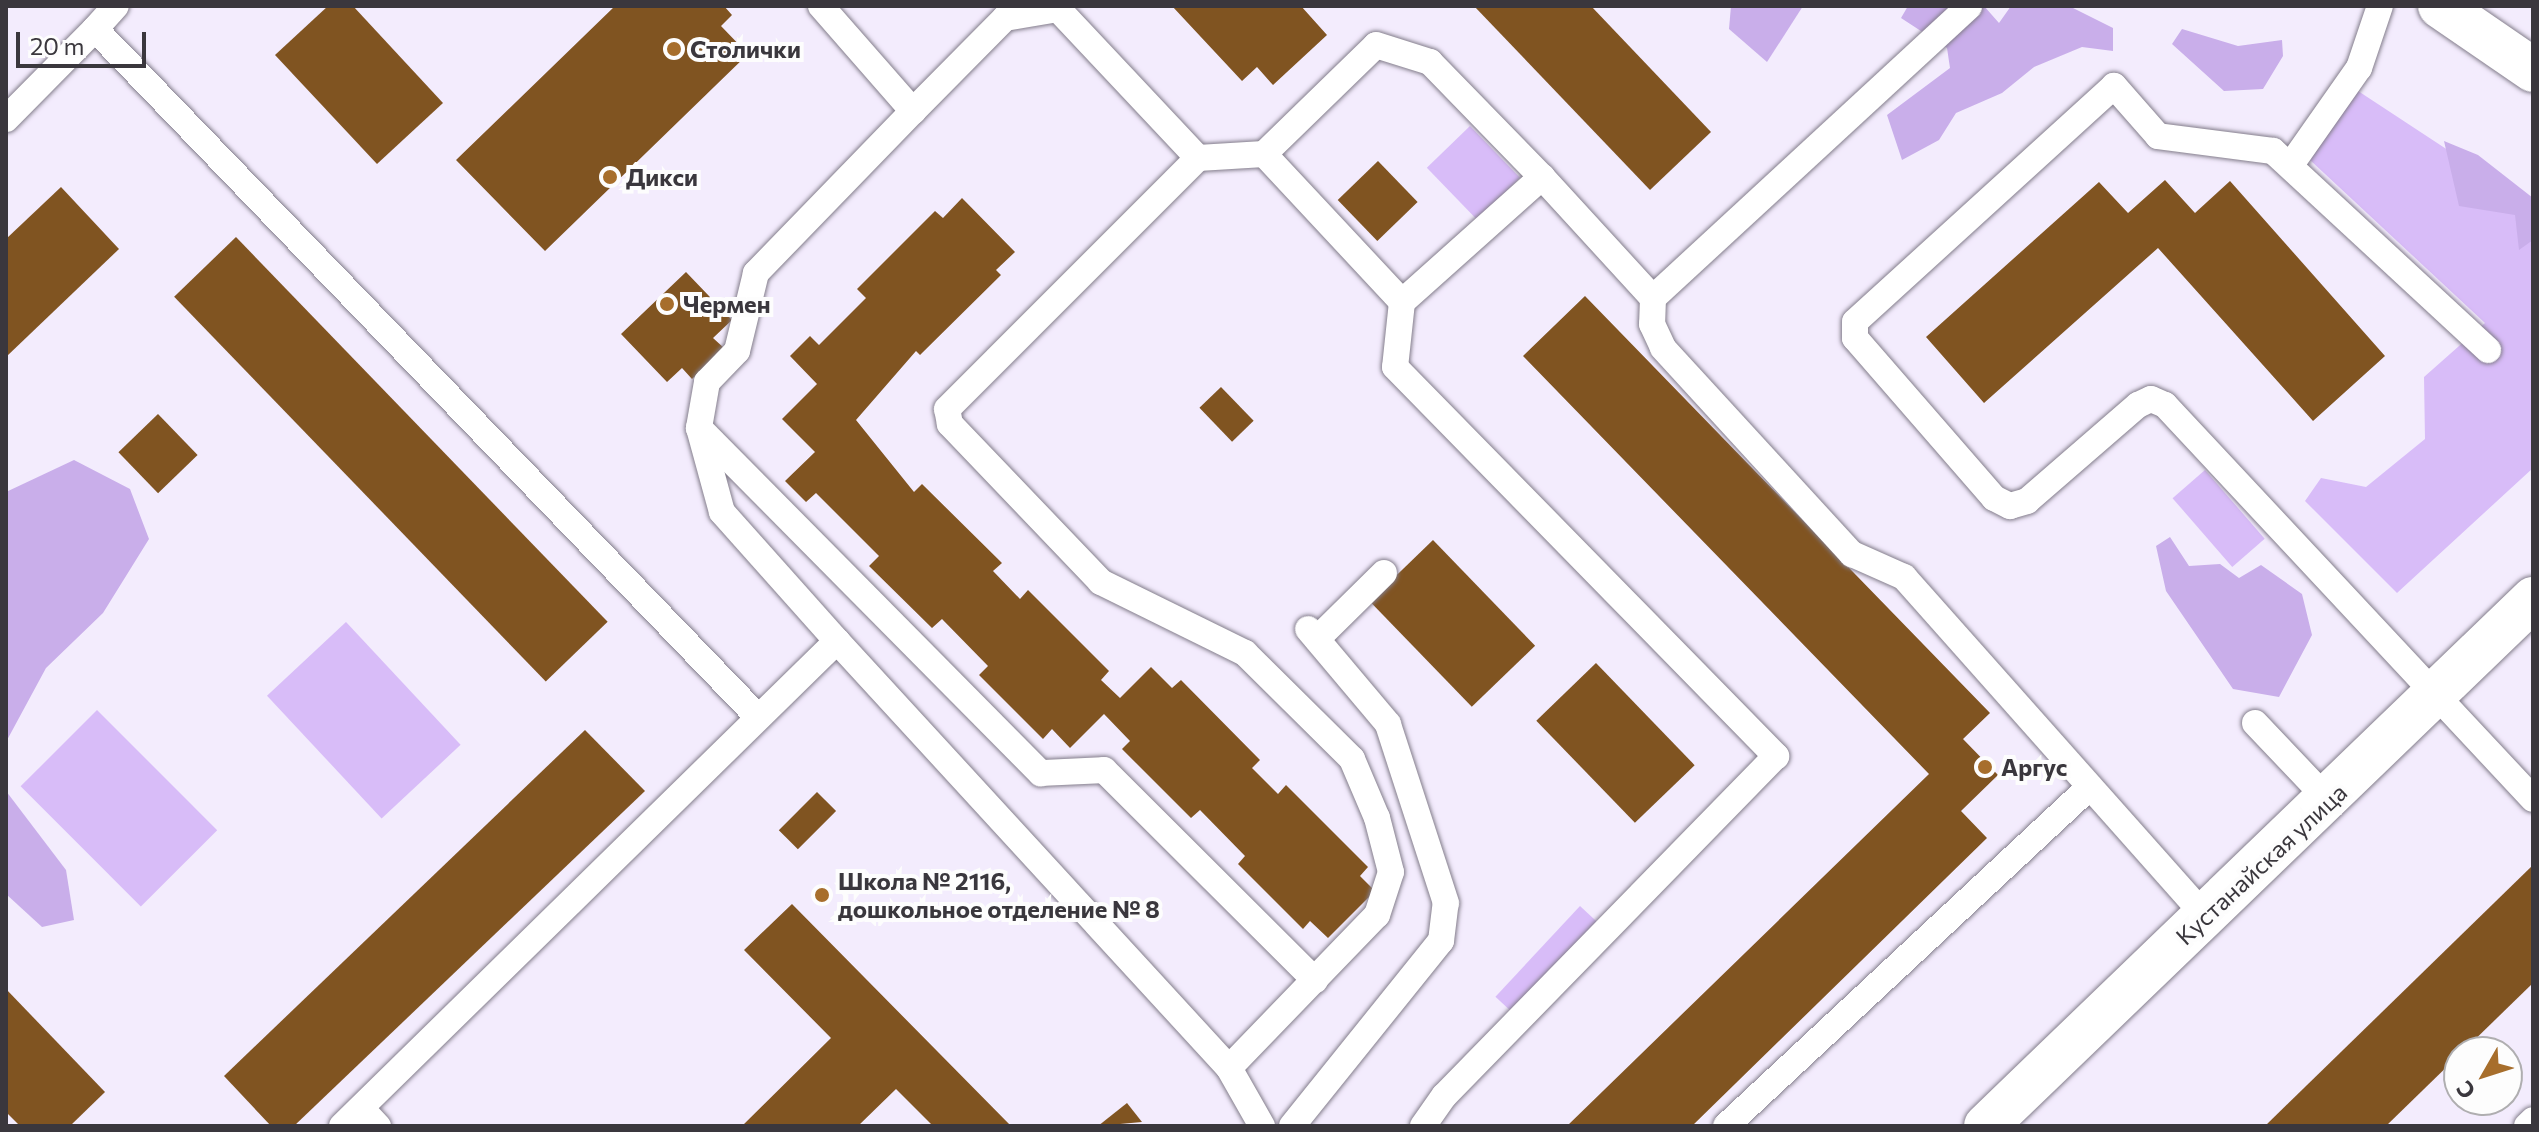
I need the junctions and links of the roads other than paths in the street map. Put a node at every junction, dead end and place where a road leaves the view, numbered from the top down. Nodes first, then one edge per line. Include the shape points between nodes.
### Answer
1 (116, 6) edge
2 (821, 6) edge
3 (1969, 6) edge
4 (2380, 6) edge
5 (2440, 6) edge
6 (95, 29) junction
7 (2533, 70) edge
8 (913, 111) junction
9 (6, 119) edge
10 (1264, 154) junction
11 (1198, 158) junction
12 (2290, 166) junction
13 (1542, 177) junction
14 (1653, 298) junction
15 (1402, 302) junction
16 (2488, 350) dead end
17 (699, 428) junction
18 (1384, 573) dead end
19 (2533, 599) edge
20 (837, 641) junction
21 (2434, 699) junction
22 (757, 716) junction
23 (2255, 723) dead end
24 (2090, 787) junction
25 (2533, 799) edge
26 (2328, 800) junction
27 (2205, 916) junction
28 (1315, 980) junction
29 (1229, 1068) junction
30 (360, 1120) edge
31 (2533, 1120) edge
32 (1262, 1126) edge
33 (1292, 1126) edge
34 (1423, 1126) edge
35 (1726, 1126) edge
36 (1986, 1126) edge
37 (2527, 1126) edge

1 - 6 lane
2 - 8 lane
3 - 14 lane
4 - 12 lane via 2359,68
5 - 7 street
6 - 9 lane
6 - 22 lane
8 - 11 lane via 1005,18 1058,9
8 - 17 lane via 756,273 737,351 707,382
10 - 11 lane
10 - 13 lane via 1376,45 1430,62
10 - 15 lane
11 - 28 lane via 947,409 950,424 1101,582 1245,653 1352,759 1391,872 1377,915
12 - 16 lane
12 - 21 lane via 2273,151 2158,136 2114,86 1855,322 1855,338 1994,498 2010,506 2027,501 2138,405 2151,399 2165,405
13 - 14 lane
13 - 15 lane
14 - 24 lane via 1652,324 1663,348 1852,554 1904,577
15 - 34 lane via 1395,367 1776,756 1444,1096
17 - 20 lane via 722,512
17 - 28 lane via 1041,773 1104,770
18 - 33 lane via 1313,634 1388,724 1446,903 1441,941
19 - 21 street, Кустанайская улица
20 - 22 lane
20 - 29 lane
21 - 25 lane
21 - 26 street, Кустанайская улица
22 - 30 lane
23 - 26 lane
24 - 27 lane
24 - 35 lane
26 - 27 street, Кустанайская улица
27 - 36 street, Кустанайская улица
28 - 29 lane
29 - 32 lane
31 - 37 lane

